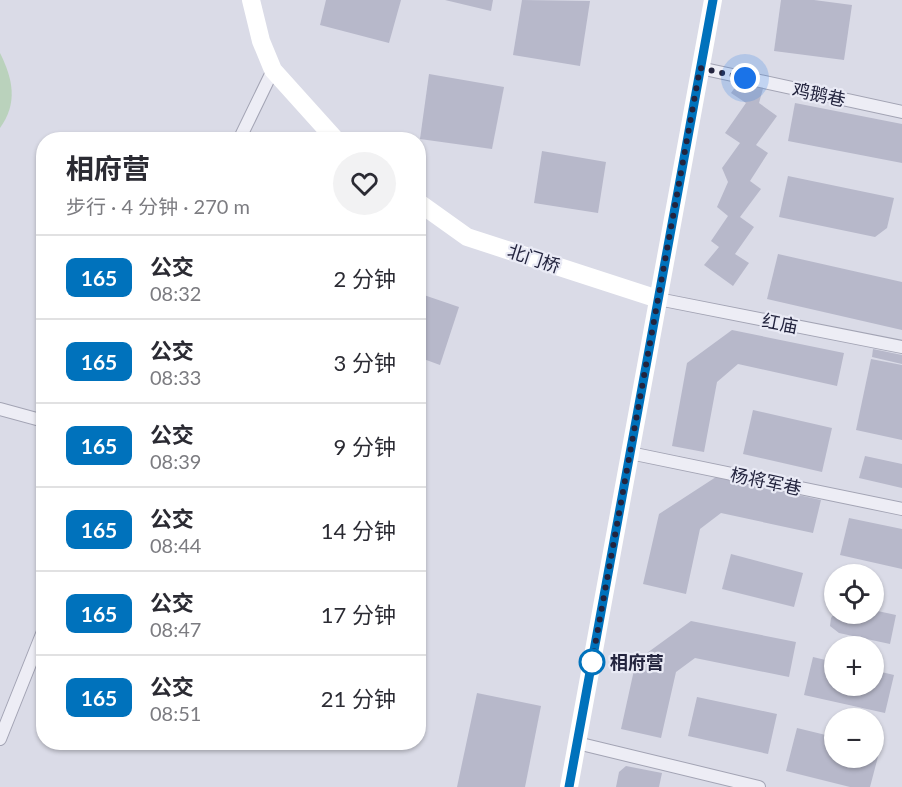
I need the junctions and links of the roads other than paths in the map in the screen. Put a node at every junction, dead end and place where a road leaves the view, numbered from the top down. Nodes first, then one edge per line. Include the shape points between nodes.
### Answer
1 (251, 0) edge
2 (713, 0) edge
3 (700, 68) junction
4 (273, 70) junction
5 (902, 112) edge
6 (243, 132) edge
7 (329, 132) edge
8 (426, 208) edge
9 (658, 299) junction
10 (902, 347) edge
11 (0, 409) edge
12 (36, 418) edge
13 (630, 453) junction
14 (902, 509) edge
15 (36, 649) edge
16 (0, 739) edge
17 (577, 744) junction
18 (569, 787) edge
19 (759, 787) edge

1 - 4 main road
2 - 3 main road
3 - 5 street, 鸡鹅巷
3 - 9 main road
4 - 6 street
4 - 7 main road
8 - 9 main road, 北门桥 via 467,237
9 - 10 street, 红庙
9 - 13 main road
11 - 12 street
13 - 14 street, 杨将军巷
13 - 17 main road
15 - 16 street
17 - 18 main road
17 - 19 street

